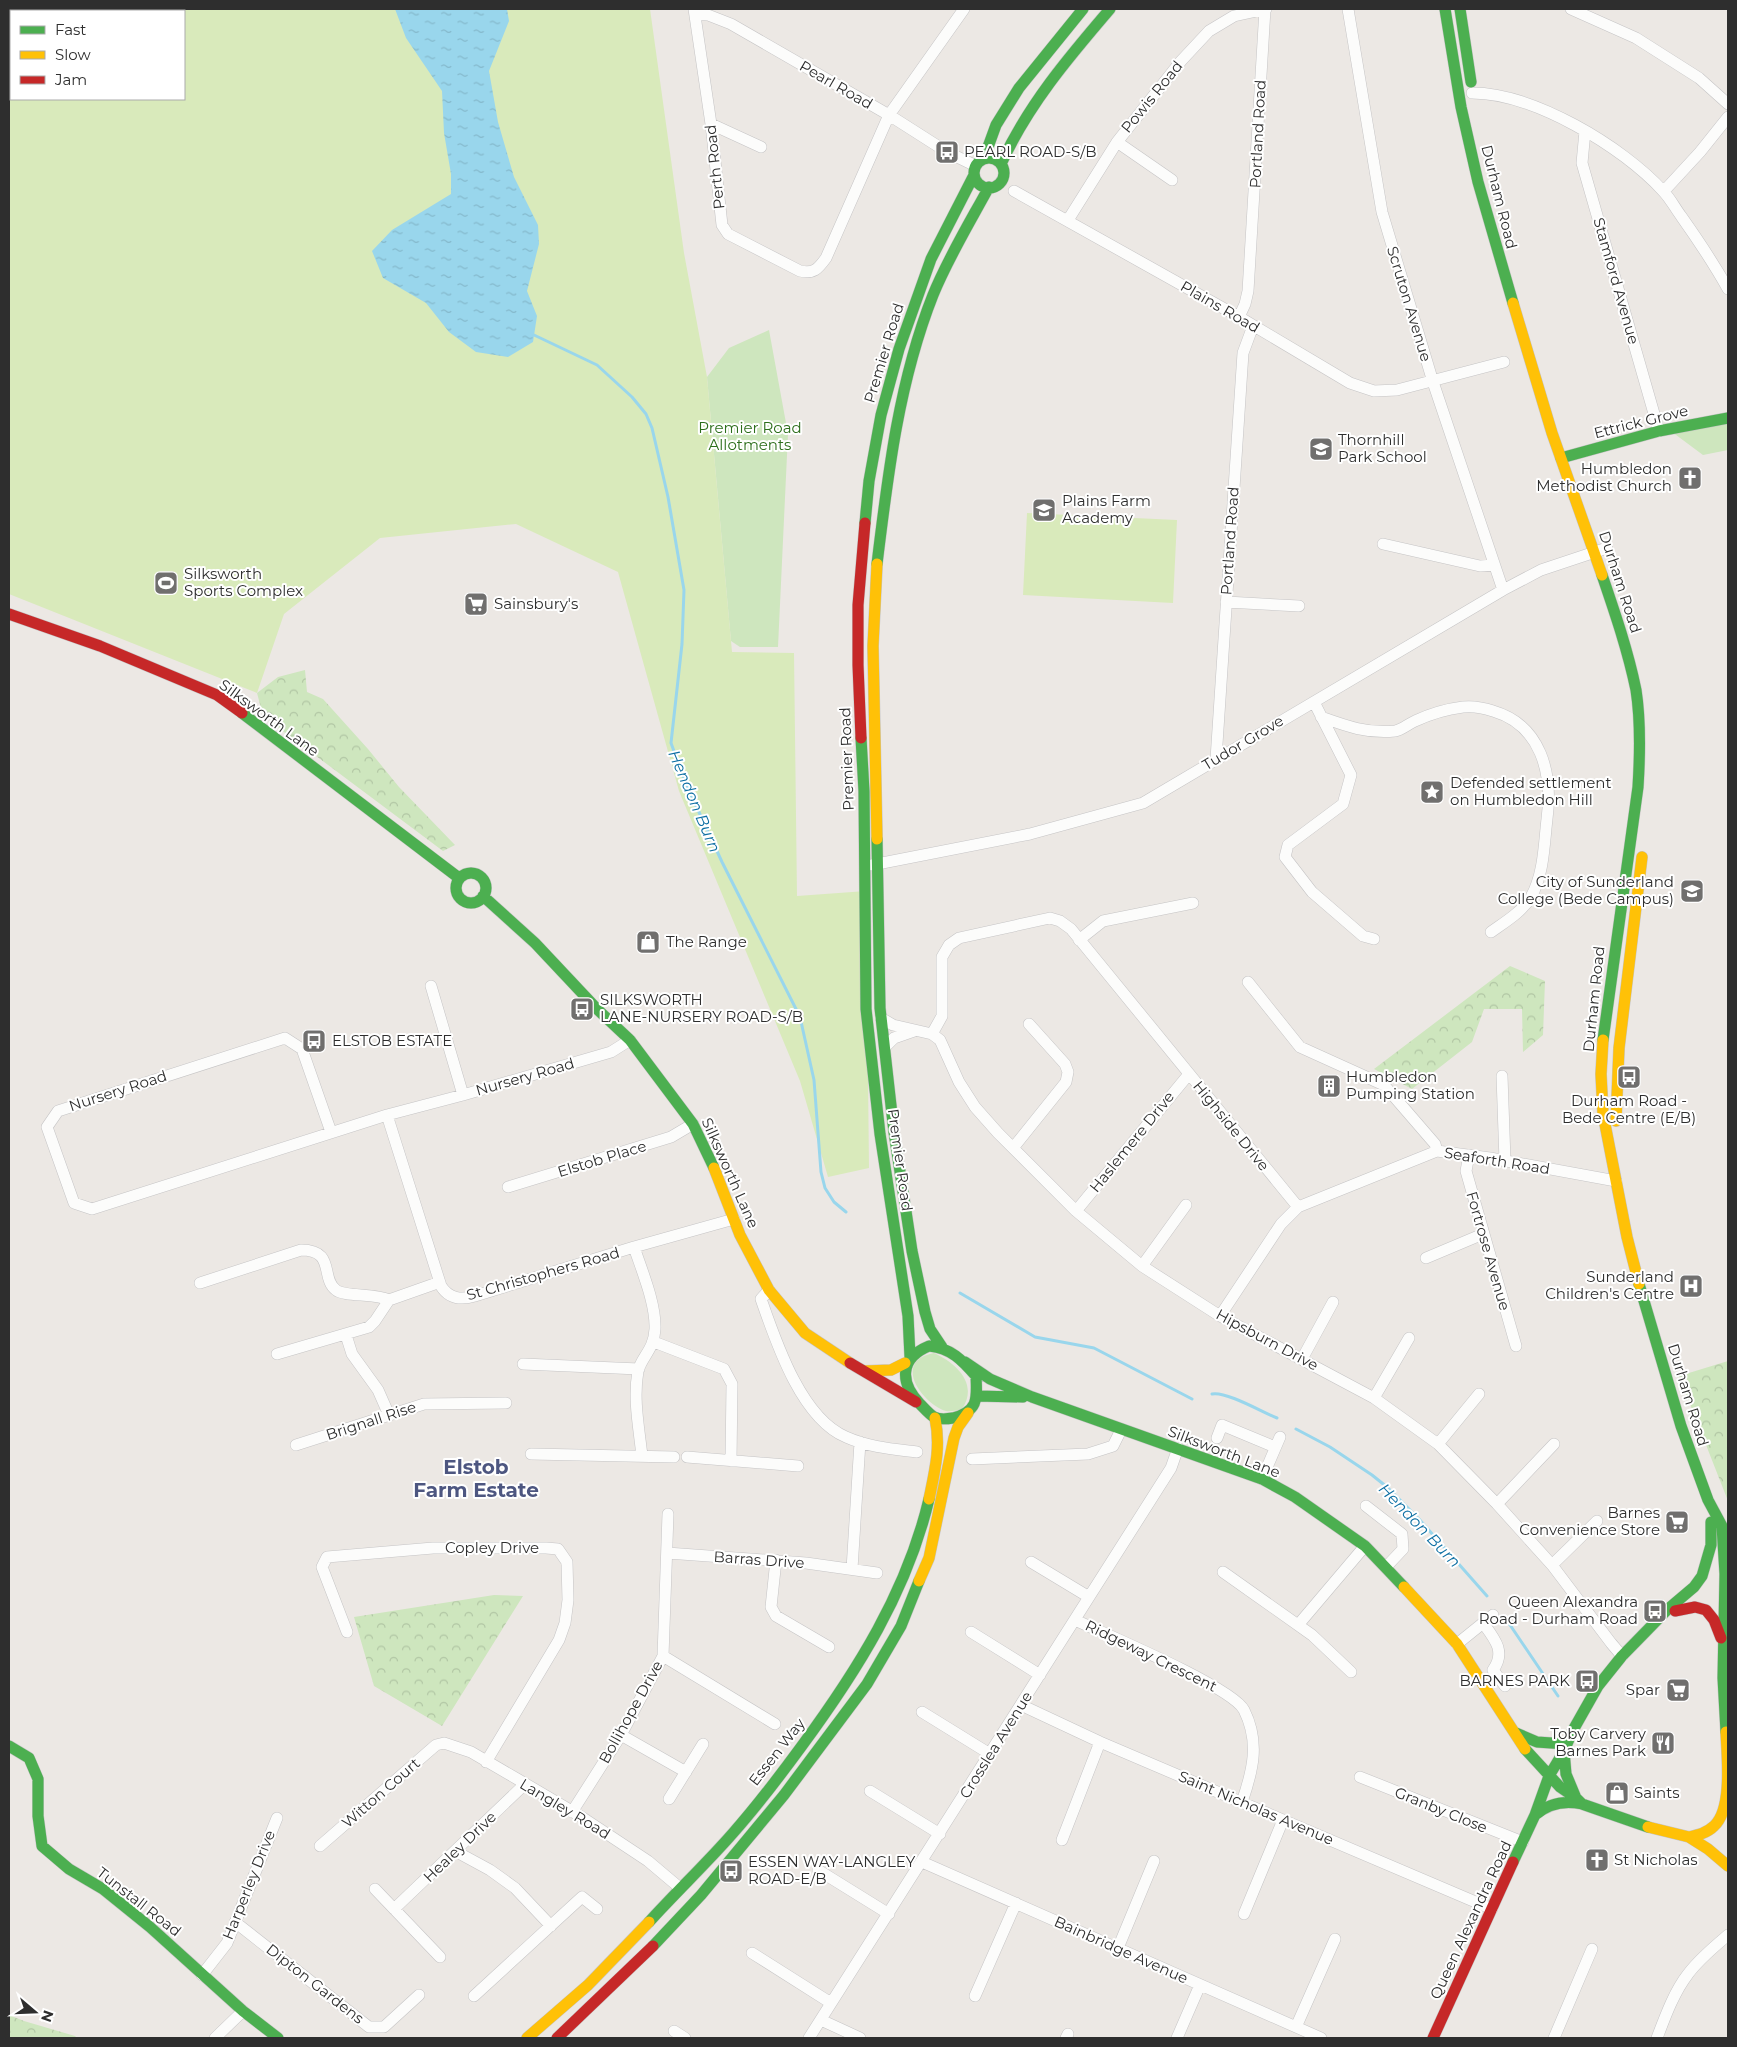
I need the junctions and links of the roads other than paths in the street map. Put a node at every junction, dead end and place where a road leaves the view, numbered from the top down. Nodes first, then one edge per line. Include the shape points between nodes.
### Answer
1 (964, 9) edge
2 (1083, 9) edge
3 (1110, 9) edge
4 (1265, 9) edge
5 (1348, 9) edge
6 (1445, 9) edge
7 (1460, 9) edge
8 (1571, 9) edge
9 (694, 11) edge
10 (1473, 98) joint
11 (1728, 104) edge
12 (889, 115) junction
13 (1728, 117) edge
14 (711, 124) junction
15 (1586, 130) junction
16 (1116, 142) junction
17 (761, 147) dead end
18 (979, 161) junction
19 (1001, 164) junction
20 (973, 177) junction
21 (1172, 180) dead end
22 (989, 187) junction
23 (1014, 191) dead end
24 (1664, 192) junction
25 (1498, 208) dead end
26 (1068, 220) junction
27 (1521, 289) dead end
28 (1728, 289) edge
29 (1239, 317) junction
30 (1253, 326) junction
31 (1504, 362) dead end
32 (1433, 382) junction
33 (1728, 418) edge
34 (1659, 431) junction
35 (1569, 441) dead end
36 (1561, 458) junction
37 (1575, 459) junction
38 (1383, 544) dead end
39 (1607, 548) dead end
40 (1594, 552) junction
41 (1494, 565) junction
42 (1503, 590) junction
43 (1226, 602) junction
44 (1299, 606) dead end
45 (9, 614) edge
46 (1644, 671) dead end
47 (1647, 690) dead end
48 (1314, 702) junction
49 (1650, 708) dead end
50 (1321, 717) junction
51 (1651, 737) dead end
52 (1216, 759) junction
53 (1644, 847) dead end
54 (865, 865) junction
55 (878, 865) junction
56 (459, 878) junction
57 (483, 896) junction
58 (1193, 903) dead end
59 (1491, 932) dead end
60 (1374, 939) dead end
61 (1079, 940) junction
62 (1248, 982) dead end
63 (431, 986) dead end
64 (881, 1018) junction
65 (1029, 1024) dead end
66 (914, 1031) junction
67 (932, 1034) junction
68 (630, 1040) junction
69 (885, 1047) junction
70 (1189, 1074) junction
71 (1502, 1076) dead end
72 (463, 1096) junction
73 (387, 1115) junction
74 (693, 1124) junction
75 (331, 1132) junction
76 (1013, 1148) junction
77 (1438, 1151) junction
78 (1469, 1155) junction
79 (1505, 1161) junction
80 (1616, 1180) junction
81 (508, 1187) dead end
82 (1186, 1205) dead end
83 (1298, 1207) junction
84 (1076, 1211) junction
85 (734, 1219) junction
86 (1483, 1234) junction
87 (634, 1247) junction
88 (1426, 1258) dead end
89 (1142, 1266) junction
90 (440, 1282) junction
91 (200, 1283) dead end
92 (769, 1290) junction
93 (389, 1300) junction
94 (1332, 1302) dead end
95 (1220, 1316) junction
96 (346, 1335) junction
97 (1409, 1338) dead end
98 (654, 1342) junction
99 (1516, 1346) dead end
100 (942, 1347) junction
101 (277, 1354) dead end
102 (1302, 1359) junction
103 (908, 1360) junction
104 (964, 1362) junction
105 (523, 1364) dead end
106 (639, 1369) junction
107 (865, 1371) junction
108 (1479, 1394) dead end
109 (977, 1396) junction
110 (1032, 1397) junction
111 (1374, 1398) junction
112 (916, 1402) junction
113 (506, 1403) dead end
114 (968, 1413) junction
115 (389, 1415) junction
116 (935, 1418) junction
117 (1121, 1430) junction
118 (1216, 1438) dead end
119 (860, 1442) junction
120 (1438, 1444) junction
121 (1554, 1444) dead end
122 (296, 1445) dead end
123 (1178, 1448) junction
124 (917, 1452) dead end
125 (530, 1454) dead end
126 (642, 1456) junction
127 (674, 1457) dead end
128 (686, 1457) dead end
129 (972, 1459) dead end
130 (731, 1461) junction
131 (798, 1466) dead end
132 (1262, 1480) junction
133 (1708, 1500) junction
134 (1497, 1504) junction
135 (1366, 1506) dead end
136 (668, 1514) dead end
137 (1597, 1521) dead end
138 (1725, 1531) edge
139 (1365, 1546) junction
140 (667, 1553) junction
141 (776, 1560) junction
142 (1031, 1562) dead end
143 (1552, 1565) junction
144 (1386, 1567) junction
145 (852, 1569) junction
146 (1223, 1572) dead end
147 (877, 1573) dead end
148 (1726, 1576) edge
149 (1089, 1597) junction
150 (1675, 1611) junction
151 (1493, 1615) dead end
152 (1075, 1620) junction
153 (1484, 1624) junction
154 (1655, 1624) junction
155 (1298, 1625) junction
156 (347, 1632) dead end
157 (971, 1632) dead end
158 (1726, 1638) edge
159 (1457, 1644) junction
160 (829, 1647) dead end
161 (663, 1656) junction
162 (1622, 1656) junction
163 (1350, 1672) dead end
164 (1040, 1675) junction
165 (1505, 1686) dead end
166 (1021, 1705) junction
167 (922, 1712) dead end
168 (775, 1724) dead end
169 (1516, 1733) junction
170 (620, 1735) junction
171 (1100, 1742) junction
172 (443, 1744) joint
173 (703, 1744) dead end
174 (9, 1746) edge
175 (1565, 1747) junction
176 (990, 1754) junction
177 (486, 1762) junction
178 (686, 1772) junction
179 (1549, 1776) junction
180 (1360, 1777) dead end
181 (525, 1784) junction
182 (1728, 1785) edge
183 (870, 1791) dead end
184 (669, 1799) dead end
185 (1579, 1801) junction
186 (1242, 1802) junction
187 (572, 1812) junction
188 (1536, 1815) junction
189 (277, 1818) dead end
190 (1284, 1820) junction
191 (940, 1834) junction
192 (1689, 1837) junction
193 (1062, 1840) dead end
194 (1523, 1842) junction
195 (320, 1846) dead end
196 (455, 1851) junction
197 (1154, 1860) dead end
198 (922, 1862) junction
199 (1727, 1863) edge
200 (818, 1870) dead end
201 (680, 1888) junction
202 (375, 1889) dead end
203 (1016, 1903) junction
204 (597, 1909) dead end
205 (1492, 1909) junction
206 (394, 1910) junction
207 (889, 1914) junction
208 (1244, 1914) dead end
209 (235, 1922) junction
210 (551, 1926) junction
211 (1728, 1935) edge
212 (1335, 1939) dead end
213 (1118, 1948) junction
214 (1592, 1949) dead end
215 (752, 1953) dead end
216 (440, 1957) dead end
217 (202, 1974) junction
218 (1200, 1985) junction
219 (419, 1995) dead end
220 (474, 1996) dead end
221 (975, 1996) dead end
222 (831, 2003) junction
223 (243, 2011) junction
224 (821, 2020) junction
225 (1296, 2027) junction
226 (674, 2032) dead end
227 (215, 2038) edge
228 (278, 2038) edge
229 (527, 2038) edge
230 (557, 2038) edge
231 (685, 2038) edge
232 (809, 2038) edge
233 (860, 2038) edge
234 (1177, 2038) edge
235 (1321, 2038) edge
236 (1433, 2038) edge
237 (1554, 2038) edge
238 (1657, 2038) edge

1 - 12 street
2 - 18 main road via 1019,88
3 - 19 main road via 1032,105
4 - 16 street, Powis Road via 1234,16 1209,31 1162,83
4 - 29 street, Portland Road via 1248,291
5 - 32 street, Scruton Avenue via 1382,212
6 - 36 main road, Durham Road via 1478,182
7 - 10 main road
8 - 11 street via 1636,38 1699,78
9 - 12 street, Pearl Road via 731,24
9 - 14 street, Perth Road
10 - 15 street via 1490,93 1510,98
12 - 14 street, Perth Road via 826,258 817,270 808,273 728,234 722,225
12 - 18 street, Pearl Road via 947,152
13 - 24 street
14 - 17 street
15 - 24 street via 1624,156
15 - 34 street, Stamford Avenue via 1582,163
16 - 21 street
16 - 26 street, Powis Road
18 - 19 main road via 994,159
18 - 20 main road
19 - 22 main road via 1005,169 1003,180 994,188
20 - 22 main road
20 - 54 main road, Premier Road via 930,259 898,349 869,481 858,605
22 - 55 main road, Premier Road via 954,249 931,304 909,371 886,486 876,573 873,646
23 - 26 street, Plains Road
24 - 28 street
25 - 27 main road, Durham Road
26 - 29 street, Plains Road
29 - 30 street, Plains Road
30 - 32 street, Plains Road via 1350,382 1374,391
30 - 43 street, Portland Road via 1243,353
31 - 32 street, Plains Road
32 - 41 street, Scruton Avenue
33 - 34 main road, Ettrick Grove
34 - 37 main road, Ettrick Grove
35 - 37 main road
36 - 37 main road, Ettrick Grove
36 - 40 main road, Durham Road
38 - 41 street via 1480,566
39 - 40 street, Tudor Grove
40 - 42 street, Tudor Grove via 1541,570
40 - 80 main road, Durham Road via 1624,639 1636,692 1640,750 1638,787 1609,985 1601,1074 1605,1133
41 - 42 street, Scruton Avenue
42 - 48 street, Tudor Grove
43 - 44 street
43 - 52 street, Portland Road
45 - 56 main road, Silksworth Lane via 100,646 217,695
46 - 47 main road
48 - 50 street
48 - 52 street, Tudor Grove
49 - 51 main road
50 - 59 street via 1355,730 1379,732 1398,730 1439,712 1465,707 1487,709 1507,715 1537,743 1547,776 1549,809 1540,872 1531,897
50 - 60 street via 1351,775 1343,804 1288,845 1285,857 1312,892 1364,936
52 - 55 street, Tudor Grove via 1142,803 1030,834
53 - 80 main road, Durham Road via 1618,1048
54 - 55 street, Tudor Grove
54 - 103 main road, Premier Road via 866,1009 880,1134 908,1316
55 - 64 main road, Premier Road
56 - 57 main road via 471,873 479,876 485,883
56 - 57 main road via 456,892 462,900 475,902
57 - 68 main road, Silksworth Lane via 535,943
58 - 61 street via 1103,921
61 - 67 street, Highside Drive via 1071,929 1050,918 959,938 942,957 942,1016
61 - 70 street, Highside Drive
62 - 77 street via 1300,1047 1384,1085
63 - 72 street
64 - 66 street
64 - 69 main road, Premier Road
65 - 76 street via 1065,1064 1067,1077 1060,1092
66 - 67 street
66 - 69 street via 894,1038
67 - 76 street, Hipsburn Drive via 940,1040 959,1082 975,1107
68 - 72 street, Nursery Road via 612,1052
68 - 74 main road, Silksworth Lane
69 - 100 main road, Premier Road via 912,1251 930,1329
70 - 83 street, Highside Drive
70 - 84 street, Haslemere Drive
71 - 79 street
72 - 73 street, Nursery Road
73 - 75 street, Nursery Road
73 - 90 street
74 - 81 street, Elstob Place via 672,1137
74 - 85 main road, Silksworth Lane
75 - 75 street, Nursery Road via 92,1209 74,1203 47,1127 58,1111 286,1038 302,1049
76 - 84 street, Hipsburn Drive
77 - 78 street, Seaforth Road
77 - 83 street, Seaforth Road
78 - 79 street, Seaforth Road
78 - 86 street, Fortrose Avenue via 1466,1171
79 - 80 street, Seaforth Road
80 - 133 main road, Durham Road via 1626,1237 1670,1391
82 - 89 street
83 - 95 street via 1281,1224
84 - 89 street, Hipsburn Drive
85 - 87 street, St Christophers Road
85 - 92 main road, Silksworth Lane
86 - 88 street
86 - 99 street, Fortrose Avenue
87 - 90 street, St Christophers Road via 468,1298 452,1297
87 - 98 street via 648,1292 655,1326
89 - 95 street, Hipsburn Drive
90 - 93 street
91 - 93 street via 301,1250 310,1250 324,1261 336,1290
92 - 107 main road, Silksworth Lane via 805,1333
92 - 119 street via 760,1299 779,1352 814,1413 824,1424
93 - 96 street via 375,1322
94 - 102 street
95 - 102 street, Hipsburn Drive
96 - 101 street
96 - 115 street via 352,1354 378,1390
97 - 111 street
98 - 106 street
98 - 130 street via 724,1369 732,1384
100 - 103 main road via 920,1349
100 - 104 main road, Premier Road
102 - 111 street, Hipsburn Drive
103 - 107 main road via 891,1370
103 - 112 main road, Premier Road via 905,1379
104 - 109 main road, Premier Road via 976,1376
104 - 110 main road, Silksworth Lane via 990,1379
105 - 106 street
106 - 126 street via 636,1394
107 - 112 main road, Silksworth Lane
108 - 120 street
109 - 110 main road, Silksworth Lane
109 - 114 main road via 975,1406
110 - 117 main road, Silksworth Lane
111 - 120 street, Hipsburn Drive
112 - 116 main road, Premier Road
113 - 115 street, Brignall Rise via 424,1404
114 - 116 main road via 948,1419
114 - 230 main road, Essen Way via 954,1438 929,1558 901,1626 868,1684 701,1895
115 - 122 street, Brignall Rise
116 - 201 main road, Essen Way via 939,1444 925,1517 911,1562 882,1621 828,1712 724,1843
117 - 123 main road, Silksworth Lane
117 - 129 street via 1113,1446 1088,1454
118 - 132 street via 1222,1425 1278,1442
119 - 124 street
119 - 145 street
120 - 134 street, Hipsburn Drive
121 - 134 street
123 - 132 main road, Silksworth Lane
123 - 149 street, Crosslea Avenue via 1171,1468
125 - 126 street
126 - 127 street
128 - 130 street
130 - 131 street
132 - 139 main road, Silksworth Lane via 1295,1497
133 - 138 main road, Durham Road
133 - 154 main road, Durham Road via 1712,1545 1706,1566 1694,1587
134 - 143 street, Hipsburn Drive
135 - 144 street via 1402,1534 1403,1549
136 - 140 street, Bollihope Drive
137 - 143 street
138 - 148 main road, Durham Road
139 - 144 main road, Silksworth Lane
139 - 155 street
140 - 141 street, Barras Drive
140 - 161 street, Bollihope Drive
141 - 145 street, Barras Drive
141 - 160 street via 771,1607 776,1616
142 - 149 street
143 - 162 street, Hipsburn Drive
144 - 159 main road, Silksworth Lane
145 - 147 street, Barras Drive
146 - 155 street
148 - 150 main road, Durham Road
148 - 158 main road, Durham Road
149 - 152 street, Crosslea Avenue
150 - 154 main road, Durham Road
150 - 158 main road, Durham Road via 1702,1607
151 - 153 street
152 - 164 street, Crosslea Avenue
152 - 186 street, Ridgeway Crescent via 1220,1689 1243,1708 1254,1741 1252,1772
153 - 159 street
153 - 165 street via 1497,1643 1500,1654 1493,1670
154 - 162 main road, Durham Road
155 - 163 street
156 - 177 street, Copley Drive via 322,1567 327,1557 433,1548 558,1549 567,1562 565,1623 559,1640
157 - 164 street
158 - 182 main road, Durham Road
159 - 169 main road, Silksworth Lane
161 - 168 street
161 - 170 street, Bollihope Drive
162 - 175 main road, Durham Road via 1598,1686
164 - 166 street, Crosslea Avenue
166 - 171 street, Saint Nicholas Avenue
166 - 176 street, Crosslea Avenue
167 - 176 street
169 - 175 main road via 1537,1742
169 - 179 main road, Silksworth Lane via 1527,1752
170 - 178 street
170 - 187 street, Bollihope Drive
171 - 186 street, Saint Nicholas Avenue
171 - 193 street
172 - 177 street, Langley Road via 457,1747
172 - 195 street, Witton Court via 436,1745
173 - 178 street
174 - 217 main road, Tunstall Road via 29,1758 38,1779 42,1846 150,1927
175 - 179 main road, Queen Alexandra Road
175 - 185 main road via 1566,1774
176 - 191 street, Crosslea Avenue
177 - 181 street, Langley Road
178 - 184 street
179 - 185 main road, Silksworth Lane
179 - 188 main road, Queen Alexandra Road
180 - 194 street, Granby Close
181 - 187 street, Langley Road
181 - 196 street, Healey Drive
182 - 192 main road, Durham Road via 1720,1820 1703,1834
183 - 191 street
185 - 188 main road via 1551,1803
185 - 192 main road via 1637,1824
186 - 190 street, Saint Nicholas Avenue
187 - 201 street, Langley Road via 648,1861
188 - 194 main road, Queen Alexandra Road
189 - 209 street, Harperley Drive
190 - 205 street, Saint Nicholas Avenue
190 - 208 street
191 - 198 street, Crosslea Avenue
192 - 199 main road
194 - 205 main road, Queen Alexandra Road
196 - 206 street, Healey Drive
196 - 210 street via 516,1888
197 - 213 street
198 - 203 street, Bainbridge Avenue
198 - 207 street, Crosslea Avenue
200 - 207 street
201 - 229 main road, Essen Way via 555,2017
202 - 206 street
203 - 213 street, Bainbridge Avenue
203 - 221 street
204 - 210 street via 582,1897
205 - 236 main road, Queen Alexandra Road
206 - 216 street
207 - 222 street, Crosslea Avenue
209 - 217 street, Harperley Drive via 226,1943
209 - 219 street, Dipton Gardens via 370,2027 384,2027
210 - 220 street
211 - 238 street via 1687,1975
212 - 225 street
213 - 218 street, Bainbridge Avenue
214 - 237 street
215 - 222 street
217 - 223 main road, Tunstall Road
218 - 225 street, Bainbridge Avenue
218 - 234 street
222 - 224 street, Crosslea Avenue
223 - 227 street
223 - 228 main road, Tunstall Road
224 - 232 street, Crosslea Avenue
224 - 233 street
225 - 235 street, Bainbridge Avenue
226 - 231 street

